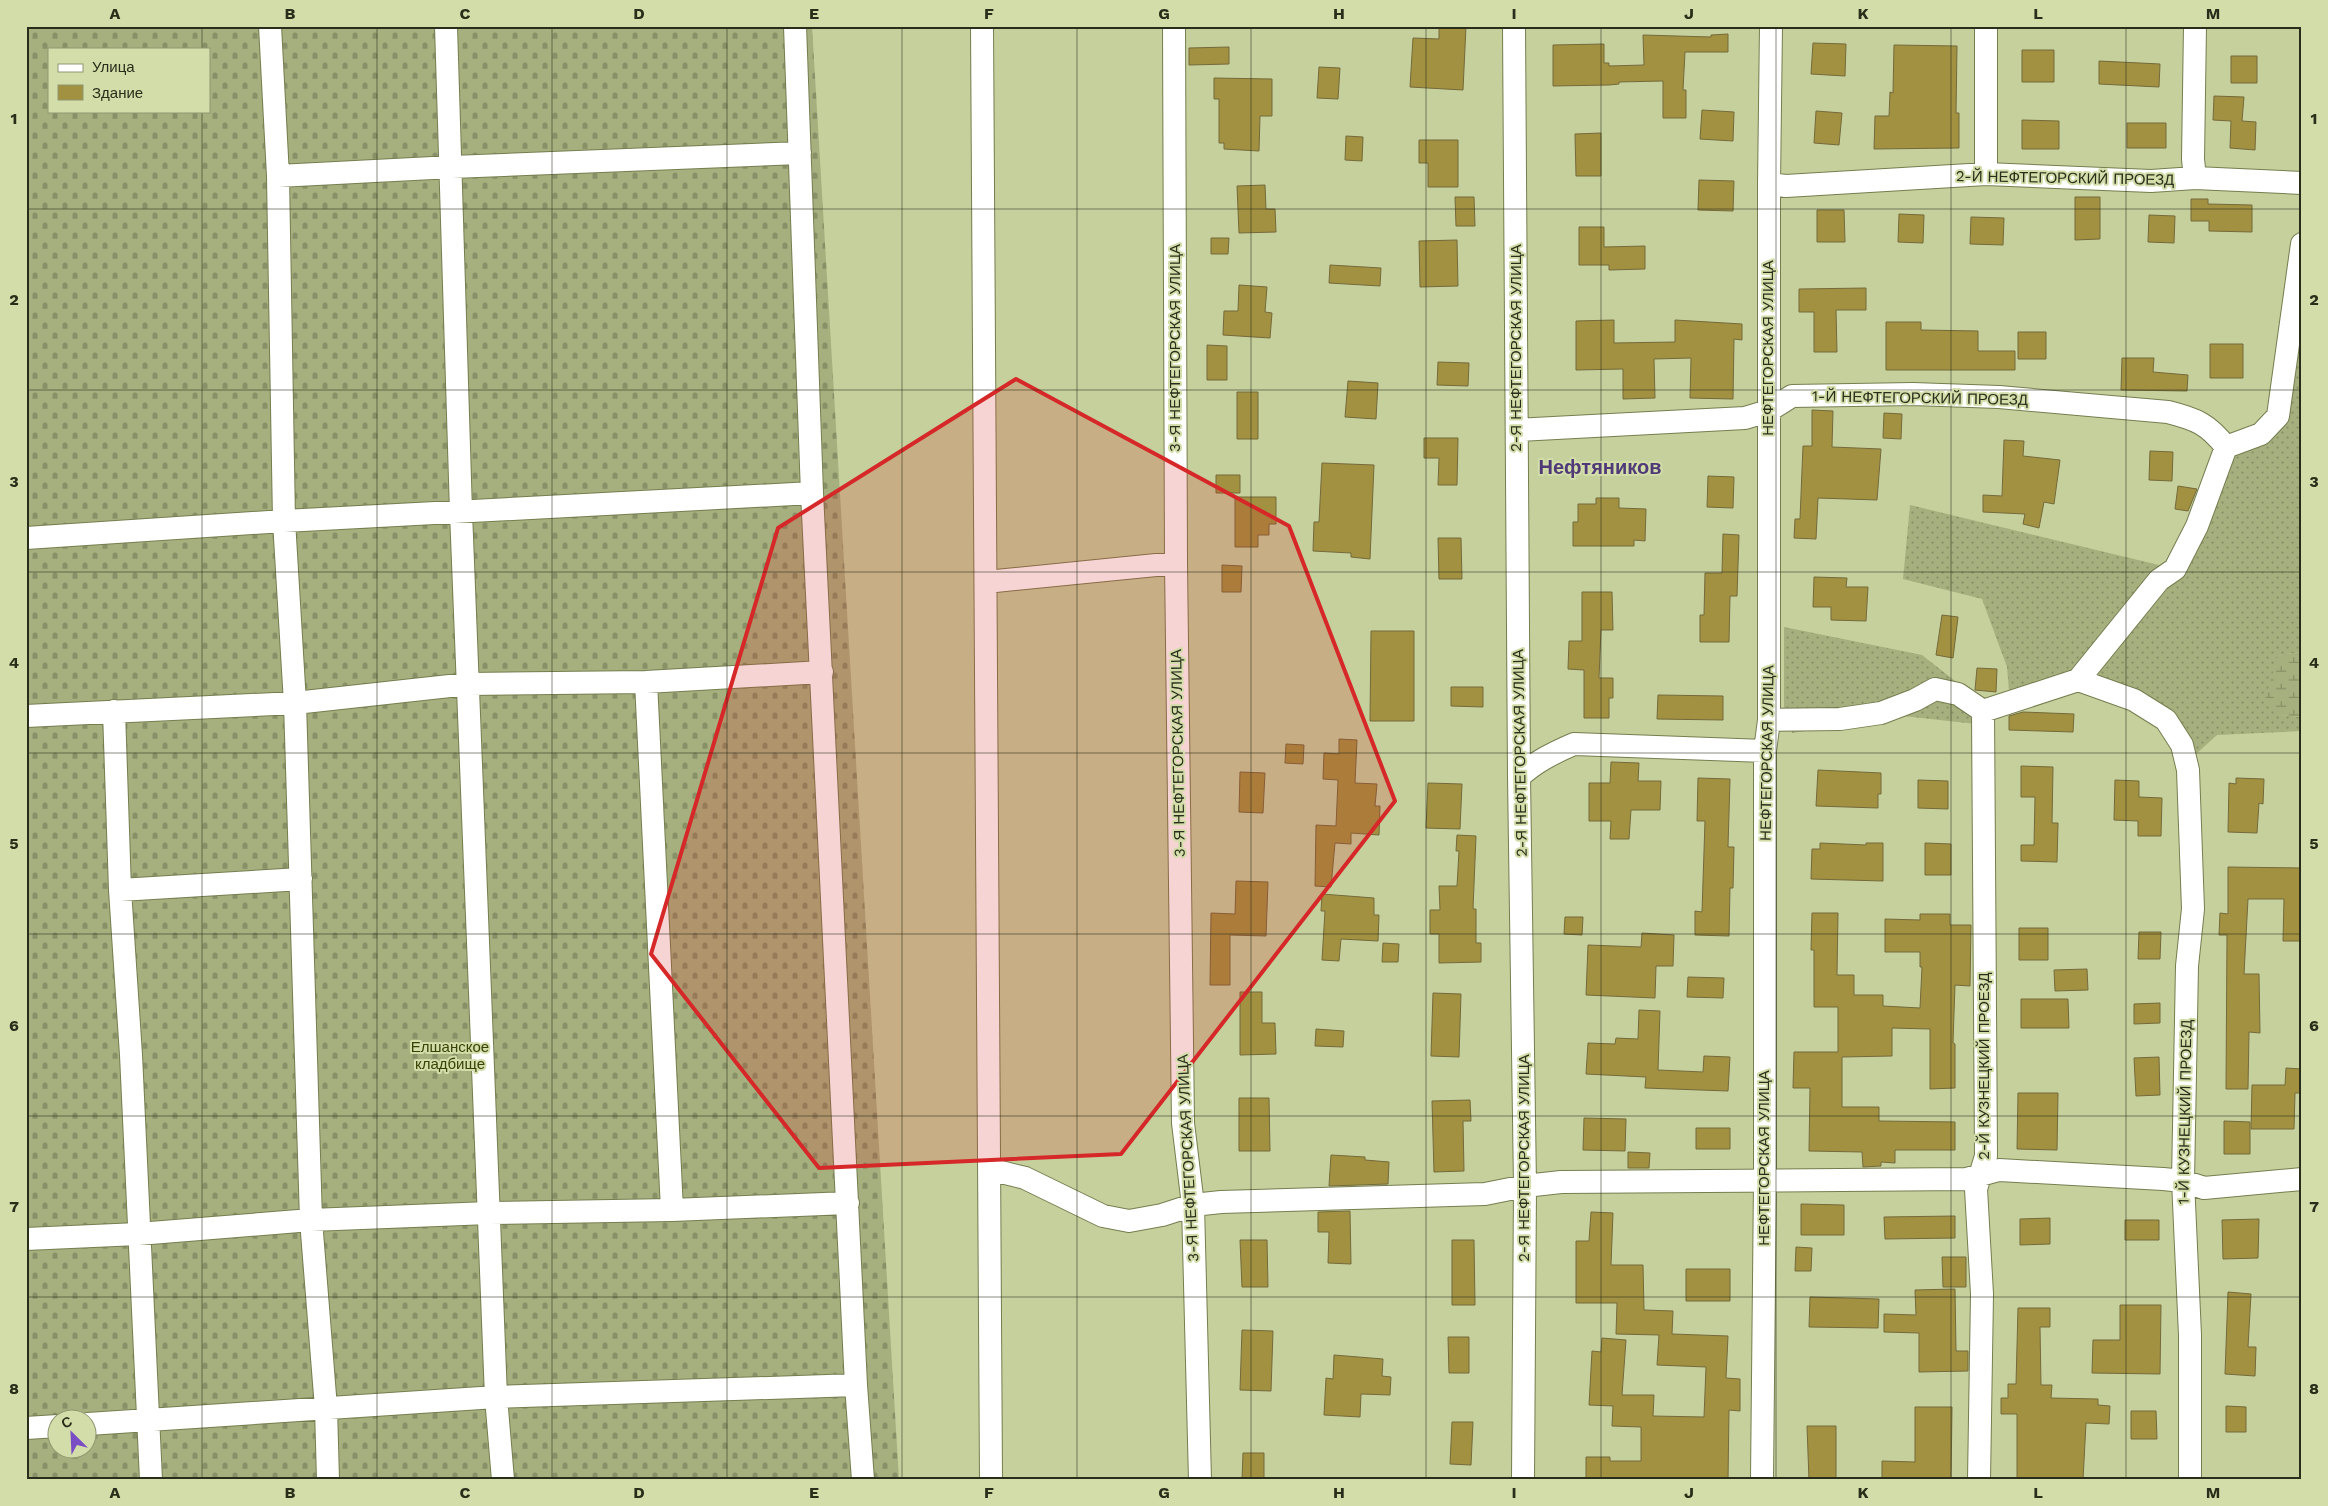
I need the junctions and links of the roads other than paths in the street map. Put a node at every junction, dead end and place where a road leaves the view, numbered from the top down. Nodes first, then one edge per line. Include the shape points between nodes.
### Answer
1 (270, 26) edge
2 (446, 26) edge
3 (795, 26) edge
4 (982, 26) edge
5 (1174, 26) edge
6 (1514, 26) edge
7 (1771, 26) edge
8 (1986, 26) edge
9 (2196, 26) edge
10 (800, 153) junction
11 (452, 167) junction
12 (1986, 174) junction
13 (278, 176) junction
14 (2195, 178) junction
15 (1768, 184) junction
16 (2302, 184) edge
17 (2302, 244) edge
18 (1768, 411) junction
19 (1517, 430) junction
20 (2226, 447) junction
21 (812, 493) junction
22 (461, 512) junction
23 (284, 521) junction
24 (26, 538) edge
25 (1176, 563) junction
26 (986, 582) junction
27 (822, 672) junction
28 (2078, 680) junction
29 (646, 682) junction
30 (468, 684) junction
31 (295, 703) junction
32 (114, 711) junction
33 (1984, 711) junction
34 (26, 716) edge
35 (1769, 720) junction
36 (1765, 751) junction
37 (1519, 777) junction
38 (301, 880) junction
39 (120, 890) junction
40 (989, 1169) junction
41 (1981, 1176) junction
42 (2302, 1179) edge
43 (1765, 1180) junction
44 (2183, 1181) junction
45 (1525, 1186) junction
46 (848, 1203) junction
47 (1193, 1205) junction
48 (672, 1210) junction
49 (489, 1213) junction
50 (311, 1220) junction
51 (138, 1234) junction
52 (26, 1239) edge
53 (856, 1385) junction
54 (496, 1398) junction
55 (326, 1408) junction
56 (148, 1421) junction
57 (98, 1424) edge
58 (48, 1427) edge
59 (26, 1428) edge
60 (151, 1480) edge
61 (328, 1480) edge
62 (503, 1480) edge
63 (863, 1480) edge
64 (991, 1480) edge
65 (1200, 1480) edge
66 (1523, 1480) edge
67 (1762, 1480) edge
68 (1979, 1480) edge
69 (2190, 1480) edge

1 - 13 street
2 - 11 street
3 - 10 street
4 - 26 street
5 - 25 street, 3-Я НЕФТЕГОРСКАЯ УЛИЦА
6 - 19 street, 2-Я НЕФТЕГОРСКАЯ УЛИЦА
7 - 15 street, НЕФТЕГОРСКАЯ УЛИЦА
8 - 12 street
9 - 14 street via 2192,159
10 - 11 street
10 - 21 street
11 - 13 street
11 - 22 street
12 - 14 street, 2-Й НЕФТЕГОРСКИЙ ПРОЕЗД via 2151,180
12 - 15 street, 2-Й НЕФТЕГОРСКИЙ ПРОЕЗД via 1786,186
13 - 23 street
14 - 16 street, 2-Й НЕФТЕГОРСКИЙ ПРОЕЗД
15 - 18 street, НЕФТЕГОРСКАЯ УЛИЦА
17 - 20 street via 2278,416 2261,434
18 - 19 street, 1-Й НЕФТЕГОРСКИЙ ПРОЕЗД via 1745,418
18 - 20 street, 1-Й НЕФТЕГОРСКИЙ ПРОЕЗД via 1792,396 1999,396 2168,412 2188,417 2213,431
18 - 35 street, НЕФТЕГОРСКАЯ УЛИЦА
19 - 37 street, 2-Я НЕФТЕГОРСКАЯ УЛИЦА
20 - 28 street via 2197,526 2175,569 2159,580
21 - 22 street
21 - 27 street
22 - 23 street
22 - 30 street
23 - 24 street
23 - 31 street
25 - 26 street
25 - 47 street, 3-Я НЕФТЕГОРСКАЯ УЛИЦА via 1183,1123
26 - 40 street
27 - 29 street
27 - 46 street
28 - 33 street
28 - 44 street, 1-Й КУЗНЕЦКИЙ ПРОЕЗД via 2134,700 2166,720 2182,745 2188,770 2193,909 2187,966
29 - 30 street
29 - 48 street
30 - 31 street
30 - 49 street
31 - 32 street
31 - 38 street
32 - 34 street
32 - 39 street
33 - 35 street via 1958,694 1935,689 1881,713 1840,719
33 - 41 street, 2-Й КУЗНЕЦКИЙ ПРОЕЗД via 1986,1156
35 - 36 street, НЕФТЕГОРСКАЯ УЛИЦА
36 - 37 street via 1574,744 1546,757
36 - 43 street, НЕФТЕГОРСКАЯ УЛИЦА
37 - 45 street, 2-Я НЕФТЕГОРСКАЯ УЛИЦА
38 - 39 street
38 - 50 street
39 - 51 street
40 - 47 street via 1025,1178 1103,1216 1129,1221
40 - 64 street
41 - 43 street via 1966,1179
41 - 44 street via 1999,1170
41 - 68 street, 2-Й КУЗНЕЦКИЙ ПРОЕЗД via 1976,1189 1982,1294
42 - 44 street via 2204,1188
43 - 45 street via 1561,1182
43 - 67 street, НЕФТЕГОРСКАЯ УЛИЦА
44 - 69 street, 1-Й КУЗНЕЦКИЙ ПРОЕЗД via 2190,1335
45 - 47 street via 1485,1194
45 - 66 street, 2-Я НЕФТЕГОРСКАЯ УЛИЦА
46 - 48 street
46 - 53 street
47 - 65 street, 3-Я НЕФТЕГОРСКАЯ УЛИЦА
48 - 49 street
49 - 50 street
49 - 54 street
50 - 51 street
50 - 55 street
51 - 52 street
51 - 56 street
53 - 54 street
53 - 63 street
54 - 55 street
54 - 62 street
55 - 56 street
55 - 61 street
56 - 57 street
56 - 60 street
58 - 59 street

